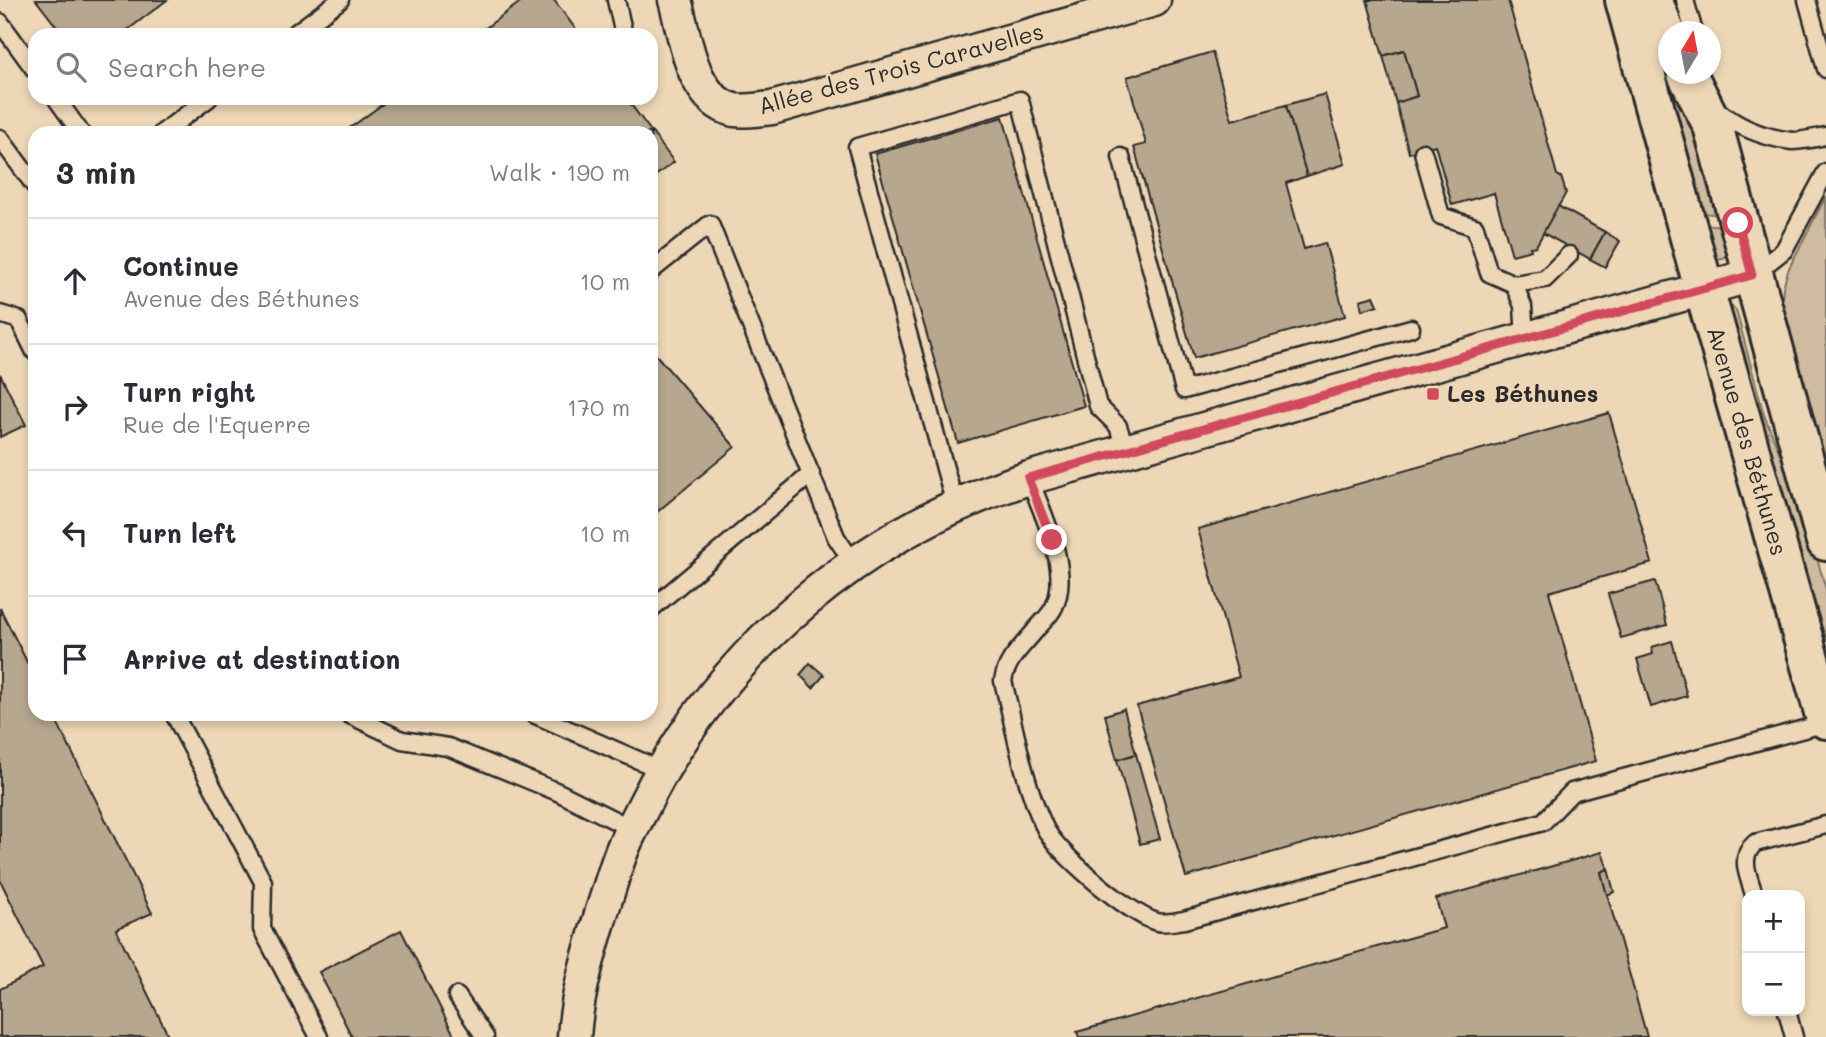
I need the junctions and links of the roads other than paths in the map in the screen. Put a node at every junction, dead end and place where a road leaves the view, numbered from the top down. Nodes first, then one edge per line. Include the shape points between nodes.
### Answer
1 (340, 0) edge
2 (615, 0) edge
3 (675, 0) edge
4 (1154, 0) edge
5 (1625, 0) edge
6 (1652, 0) edge
7 (1685, 0) edge
8 (1807, 0) edge
9 (1661, 21) edge
10 (1691, 21) edge
11 (0, 22) edge
12 (302, 28) edge
13 (622, 28) edge
14 (28, 60) edge
15 (1826, 69) edge
16 (1703, 95) edge
17 (61, 105) edge
18 (200, 105) edge
19 (76, 126) edge
20 (171, 126) edge
21 (1826, 136) edge
22 (0, 138) edge
23 (1423, 152) dead end
24 (1121, 157) dead end
25 (1826, 172) edge
26 (28, 176) edge
27 (1569, 255) dead end
28 (658, 265) edge
29 (1752, 275) junction
30 (1514, 284) junction
31 (1704, 289) junction
32 (0, 314) edge
33 (1411, 328) dead end
34 (28, 338) edge
35 (1525, 339) junction
36 (1126, 451) junction
37 (811, 474) junction
38 (1028, 478) junction
39 (955, 506) junction
40 (1826, 541) edge
41 (854, 564) junction
42 (658, 603) edge
43 (178, 721) edge
44 (363, 721) edge
45 (549, 721) edge
46 (1826, 721) edge
47 (662, 770) junction
48 (1826, 825) edge
49 (632, 829) junction
50 (1753, 890) edge
51 (457, 996) dead end
52 (1788, 1016) edge
53 (318, 1037) edge
54 (485, 1037) edge
55 (574, 1037) edge
56 (1794, 1037) edge

1 - 12 lane
2 - 13 lane
3 - 4 street, Allée des Trois Caravelles via 697,79 719,103 734,110 751,110 772,108
5 - 31 street, Avenue des Béthunes
6 - 9 street
7 - 10 lane
8 - 15 lane
11 - 14 lane
16 - 21 lane via 1729,119 1757,134 1794,141
16 - 29 street
17 - 19 lane
18 - 20 lane
22 - 26 lane
23 - 30 lane via 1441,216 1475,227 1489,273
24 - 33 lane via 1184,390
25 - 29 lane via 1784,250
27 - 30 lane via 1545,279
28 - 37 lane via 710,224
29 - 31 street
29 - 40 street
30 - 35 lane via 1523,306
31 - 35 street
31 - 46 street, Avenue des Béthunes
32 - 34 lane via 19,320
35 - 36 street
36 - 38 street
36 - 39 lane via 1118,426 1098,406 1020,100 857,147
37 - 41 lane via 836,537
37 - 42 lane
38 - 39 street
38 - 46 lane via 1060,573 1054,608 1006,666 1003,681 1031,792 1045,829 1063,852 1123,905 1160,923 1543,822 1572,792
39 - 41 street
41 - 47 street via 759,644 708,700
43 - 53 lane via 263,882 262,929
44 - 49 lane via 402,740 448,747 558,792
45 - 47 lane
47 - 49 street
48 - 50 lane via 1755,843 1747,850 1745,862
49 - 55 street via 582,977
51 - 54 lane
52 - 56 lane

